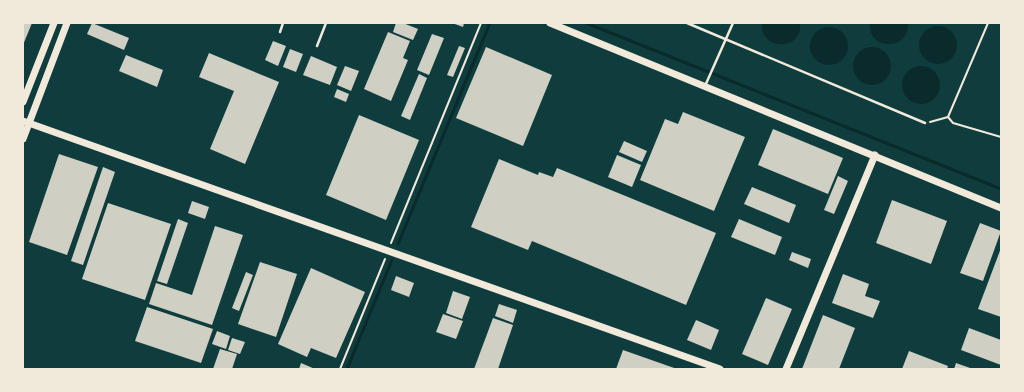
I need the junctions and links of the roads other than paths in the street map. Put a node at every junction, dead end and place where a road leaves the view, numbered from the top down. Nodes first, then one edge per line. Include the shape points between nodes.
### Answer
1 (54, 23) edge
2 (67, 23) edge
3 (283, 23) edge
4 (326, 23) edge
5 (550, 23) edge
6 (687, 23) edge
7 (734, 23) edge
8 (280, 32) dead end
9 (726, 39) junction
10 (317, 46) dead end
11 (704, 87) junction
12 (23, 102) edge
13 (26, 122) edge
14 (925, 123) road end
15 (23, 139) edge
16 (875, 155) junction
17 (1001, 208) edge
18 (720, 369) edge
19 (786, 369) edge

1 - 12 street
2 - 13 street
3 - 8 lane
4 - 10 lane
5 - 11 street
6 - 9 lane
7 - 9 lane
9 - 11 lane
9 - 14 lane
11 - 16 street
13 - 15 street
13 - 18 street
16 - 17 street
16 - 19 street

